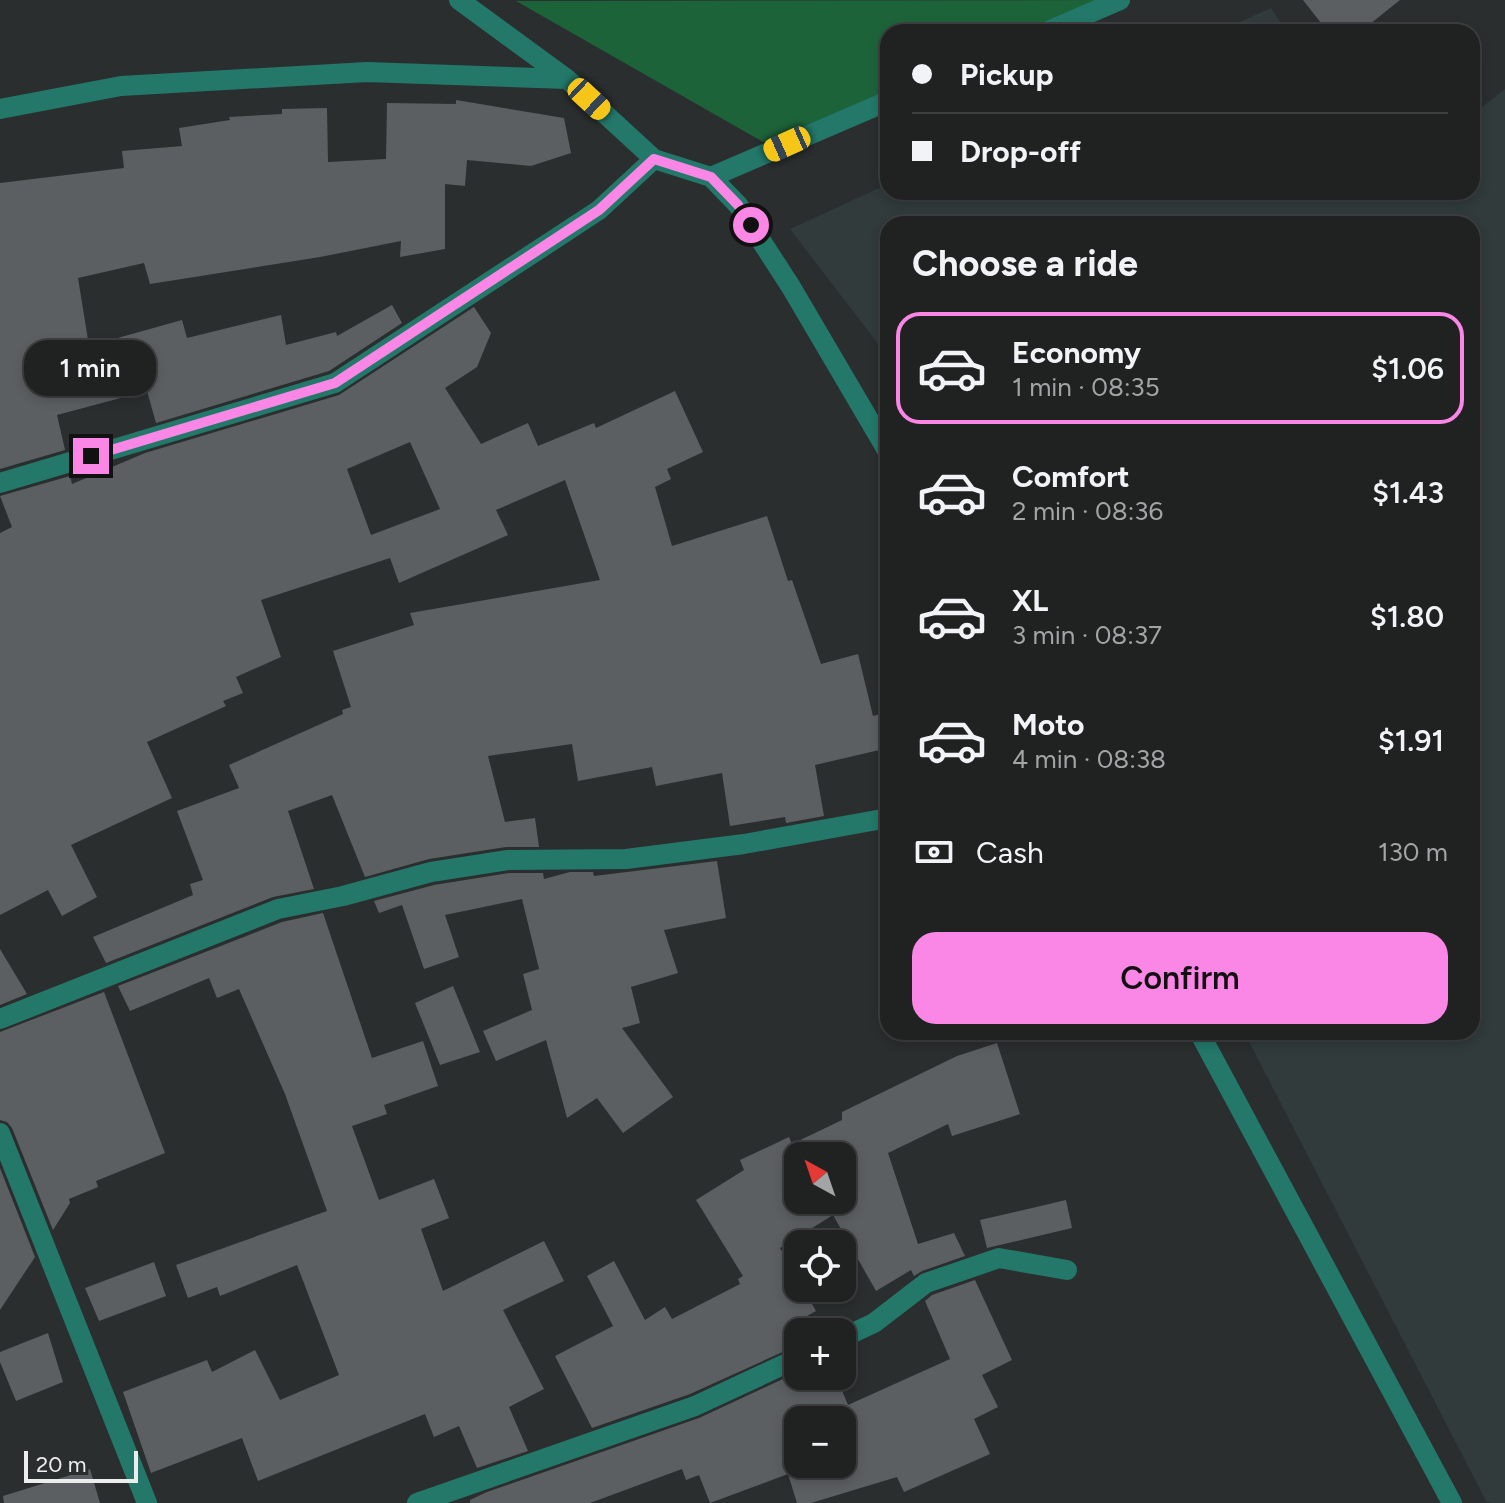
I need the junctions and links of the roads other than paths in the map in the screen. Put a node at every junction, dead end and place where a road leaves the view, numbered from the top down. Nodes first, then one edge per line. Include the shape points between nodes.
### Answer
1 (459, 0) edge
2 (1120, 0) edge
3 (1064, 24) edge
4 (567, 79) junction
5 (880, 104) edge
6 (0, 109) edge
7 (654, 159) junction
8 (711, 177) junction
9 (880, 439) edge
10 (0, 483) edge
11 (880, 819) edge
12 (0, 1019) edge
13 (1203, 1040) edge
14 (0, 1133) edge
15 (21, 1181) junction
16 (0, 1188) edge
17 (1067, 1270) dead end
18 (856, 1331) edge
19 (784, 1365) edge
20 (147, 1503) edge
21 (417, 1503) edge
22 (1452, 1503) edge

1 - 4 street
2 - 3 street
4 - 6 street via 367,72 121,86
4 - 7 street
5 - 8 street
7 - 8 street
7 - 10 street via 599,210 335,383
8 - 9 street via 753,228
11 - 12 street via 626,859 508,860 431,872 278,909
13 - 22 street
14 - 15 street
15 - 16 street
15 - 20 street
17 - 18 street via 999,1258 926,1283
19 - 21 street via 695,1406

